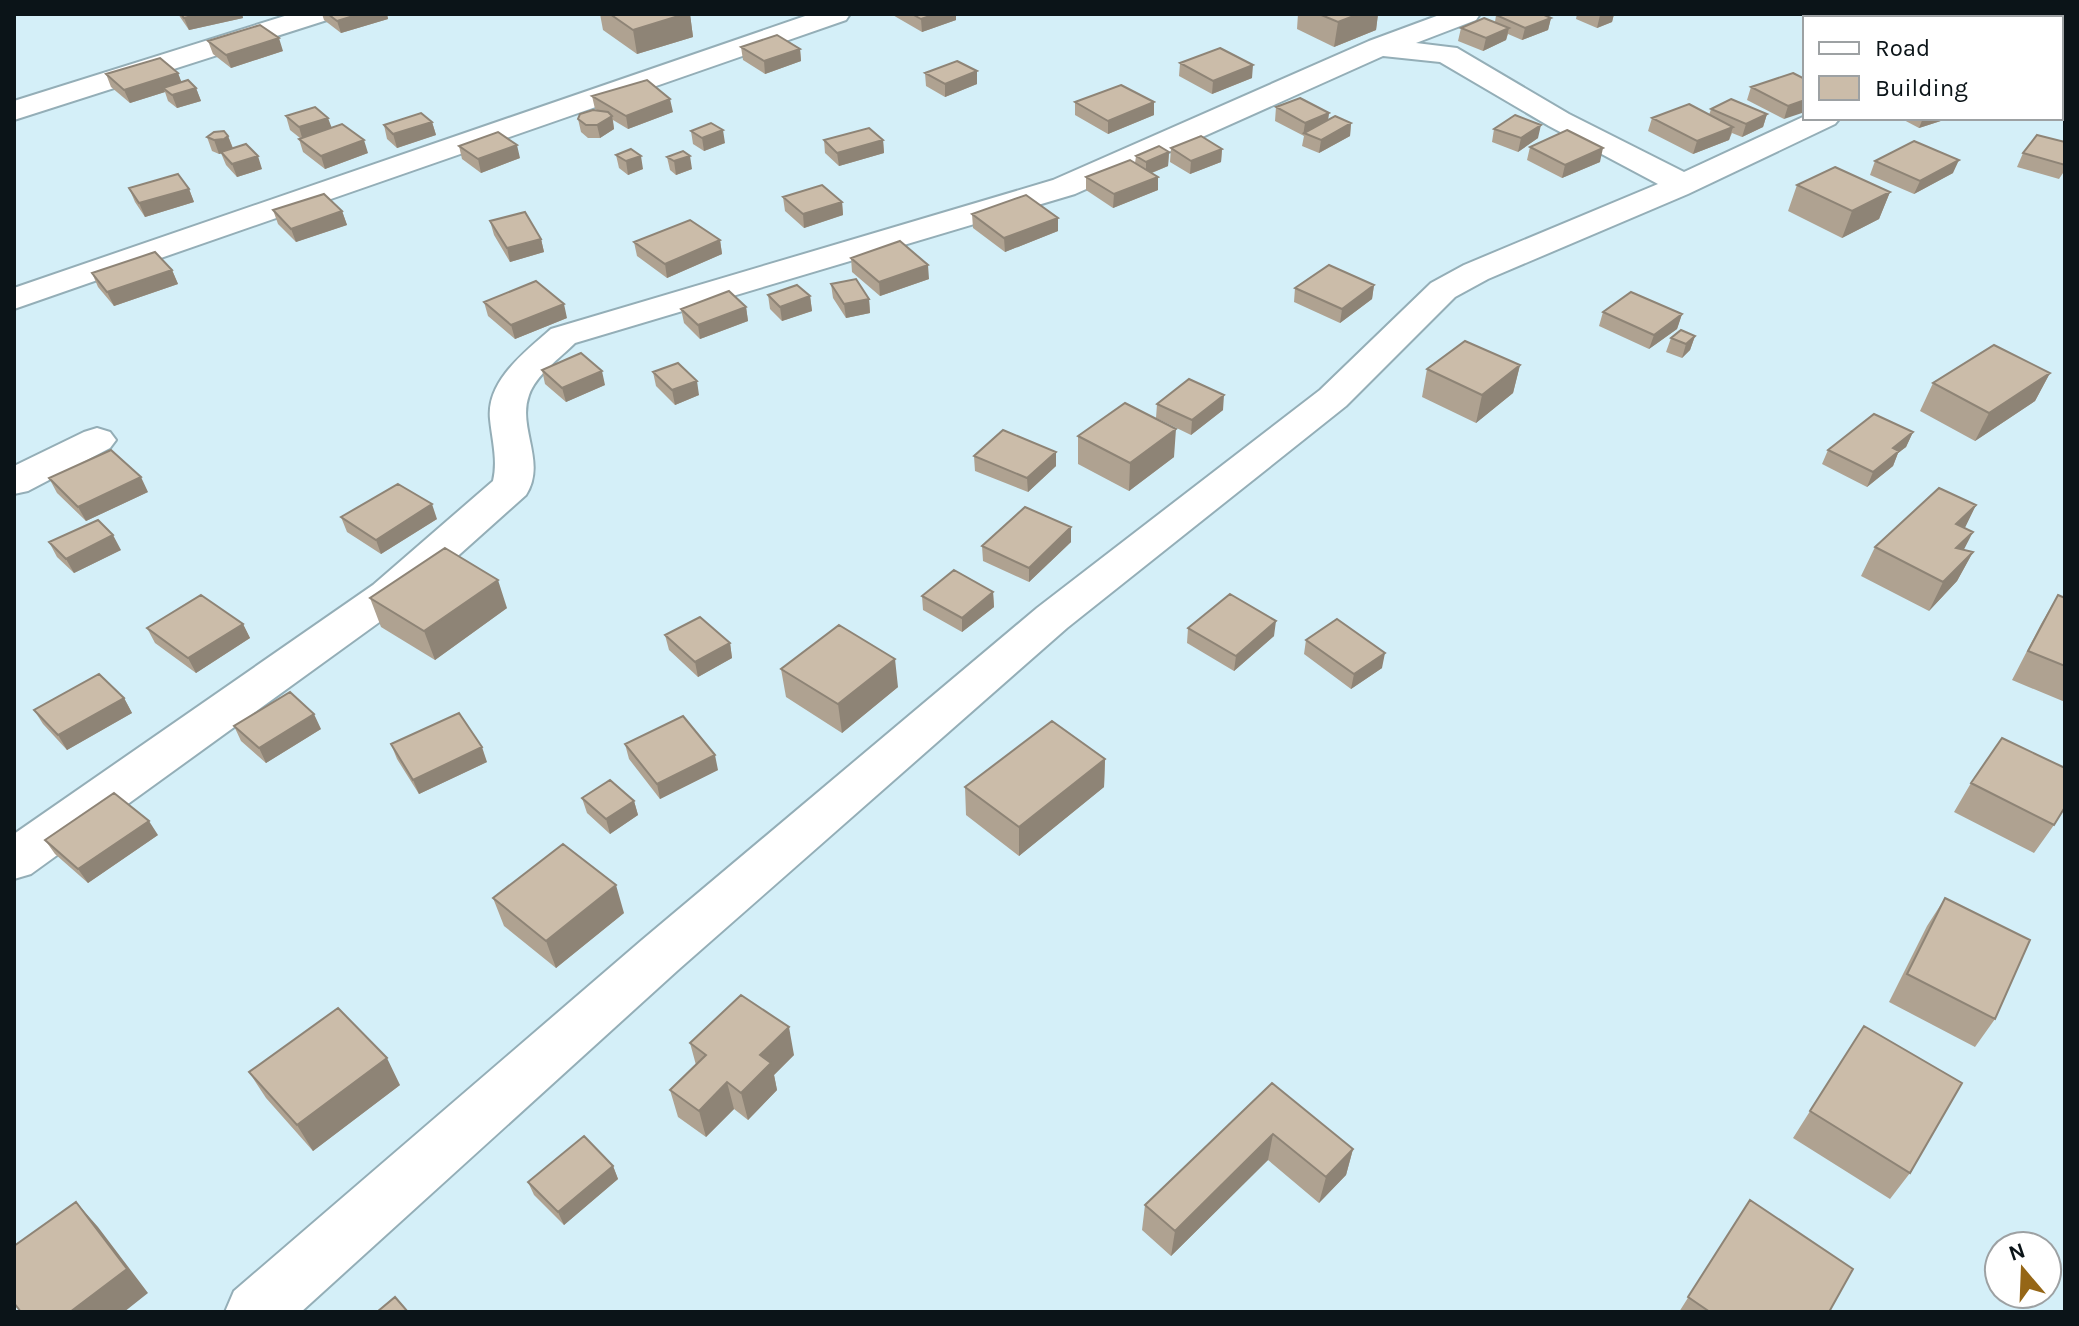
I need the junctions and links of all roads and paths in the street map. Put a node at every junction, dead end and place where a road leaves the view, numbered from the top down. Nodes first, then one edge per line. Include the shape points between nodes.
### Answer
1 (318, 14) edge
2 (837, 14) edge
3 (1452, 31) edge
4 (14, 111) edge
5 (1821, 120) edge
6 (1677, 187) junction
7 (14, 299) edge
8 (97, 440) dead end
9 (14, 482) edge
10 (14, 860) edge
11 (256, 1312) edge

1 - 4 street
2 - 7 street
3 - 6 street via 1559,120 1673,179
3 - 10 street via 1379,47 1064,187 563,336 520,380 508,402 517,466 512,486 388,595
5 - 6 street
6 - 11 street via 1443,290 1333,398 1052,618
8 - 9 street

